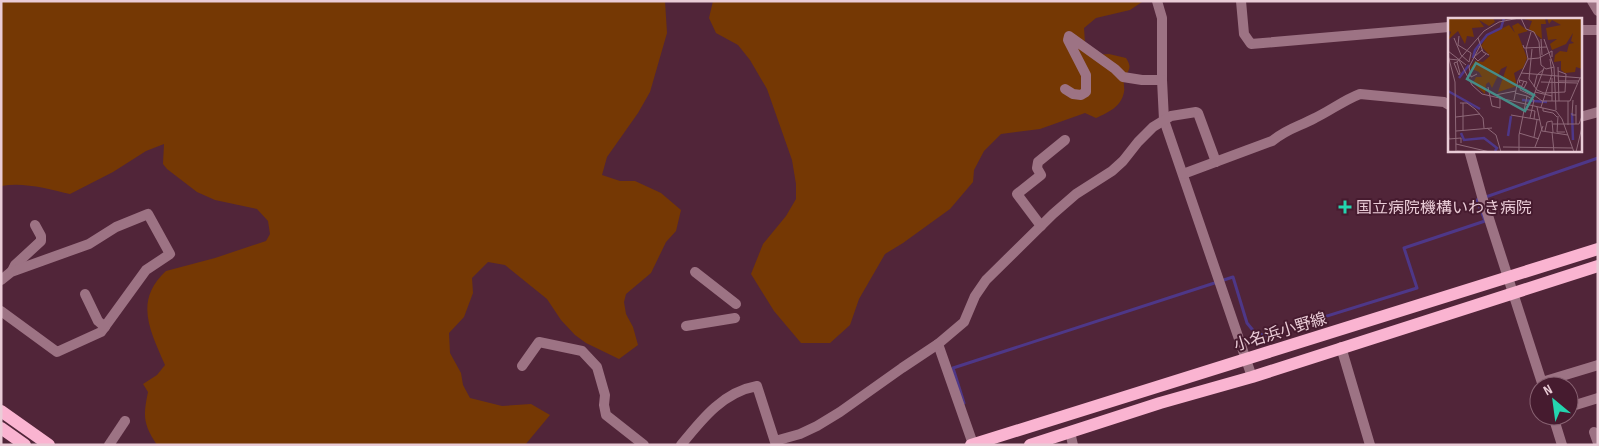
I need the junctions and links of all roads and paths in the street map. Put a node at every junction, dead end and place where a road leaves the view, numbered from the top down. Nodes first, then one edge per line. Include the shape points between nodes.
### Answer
1 (1157, 1) edge
2 (1241, 1) edge
3 (1592, 1) edge
4 (1598, 11) edge
5 (1448, 28) edge
6 (1582, 30) edge
7 (1598, 30) edge
8 (1162, 80) junction
9 (1065, 90) dead end
10 (1448, 104) edge
11 (1598, 112) edge
12 (1582, 116) edge
13 (1164, 120) junction
14 (1065, 140) dead end
15 (1469, 151) edge
16 (1216, 162) junction
17 (1183, 174) junction
18 (35, 225) dead end
19 (1041, 226) junction
20 (1598, 248) edge
21 (1598, 266) edge
22 (11, 272) junction
23 (695, 272) dead end
24 (1508, 277) junction
25 (1, 280) edge
26 (1514, 293) junction
27 (85, 294) dead end
28 (736, 304) dead end
29 (1, 311) edge
30 (735, 318) dead end
31 (686, 326) dead end
32 (105, 327) junction
33 (938, 344) junction
34 (1341, 348) junction
35 (1245, 358) junction
36 (1598, 365) edge
37 (522, 366) dead end
38 (1252, 376) junction
39 (1540, 376) edge
40 (1566, 376) edge
41 (1598, 398) edge
42 (1579, 404) edge
43 (1, 411) edge
44 (125, 421) dead end
45 (1556, 426) edge
46 (1, 428) edge
47 (1594, 432) dead end
48 (1071, 439) edge
49 (775, 443) edge
50 (1598, 443) edge
51 (972, 444) edge
52 (25, 445) edge
53 (49, 445) edge
54 (109, 445) edge
55 (644, 445) edge
56 (681, 445) edge
57 (1030, 445) edge
58 (1370, 445) edge
59 (1562, 445) edge

1 - 8 street via 1162,18
2 - 5 street via 1244,34 1251,44
3 - 4 street
6 - 7 street
8 - 9 street via 1123,77 1069,36 1087,81 1086,92 1081,95
8 - 13 street
10 - 16 street via 1360,94 1272,140
11 - 12 street
13 - 16 street via 1171,116 1198,113
13 - 17 street
13 - 19 street via 1153,127 1112,171 1076,194
14 - 19 street via 1038,162 1041,175 1017,194
15 - 24 street
16 - 17 street
17 - 35 street
18 - 22 street via 41,240
19 - 33 street via 986,280 964,322
20 - 24 main road, 小名浜小野線
21 - 26 main road, 小名浜小野線
22 - 25 street
22 - 32 street via 88,244 116,227 148,214 170,254 146,270
23 - 28 street
24 - 26 street
24 - 35 main road, 小名浜小野線
26 - 34 main road, 小名浜小野線
26 - 39 street
27 - 32 street via 98,321
29 - 32 street via 57,352 101,332
30 - 31 street
33 - 49 street via 840,412 800,434
33 - 51 street
34 - 38 main road, 小名浜小野線
34 - 58 street
35 - 38 street
35 - 51 main road, 小名浜小野線
36 - 40 street
37 - 55 street via 539,342 582,351 598,367 606,415
38 - 48 main road, 小名浜小野線 via 1160,403
41 - 42 street
43 - 53 main road
44 - 54 street
45 - 59 street
46 - 52 main road
47 - 50 street
48 - 57 main road, 小名浜小野線
49 - 56 street via 757,386 728,396

